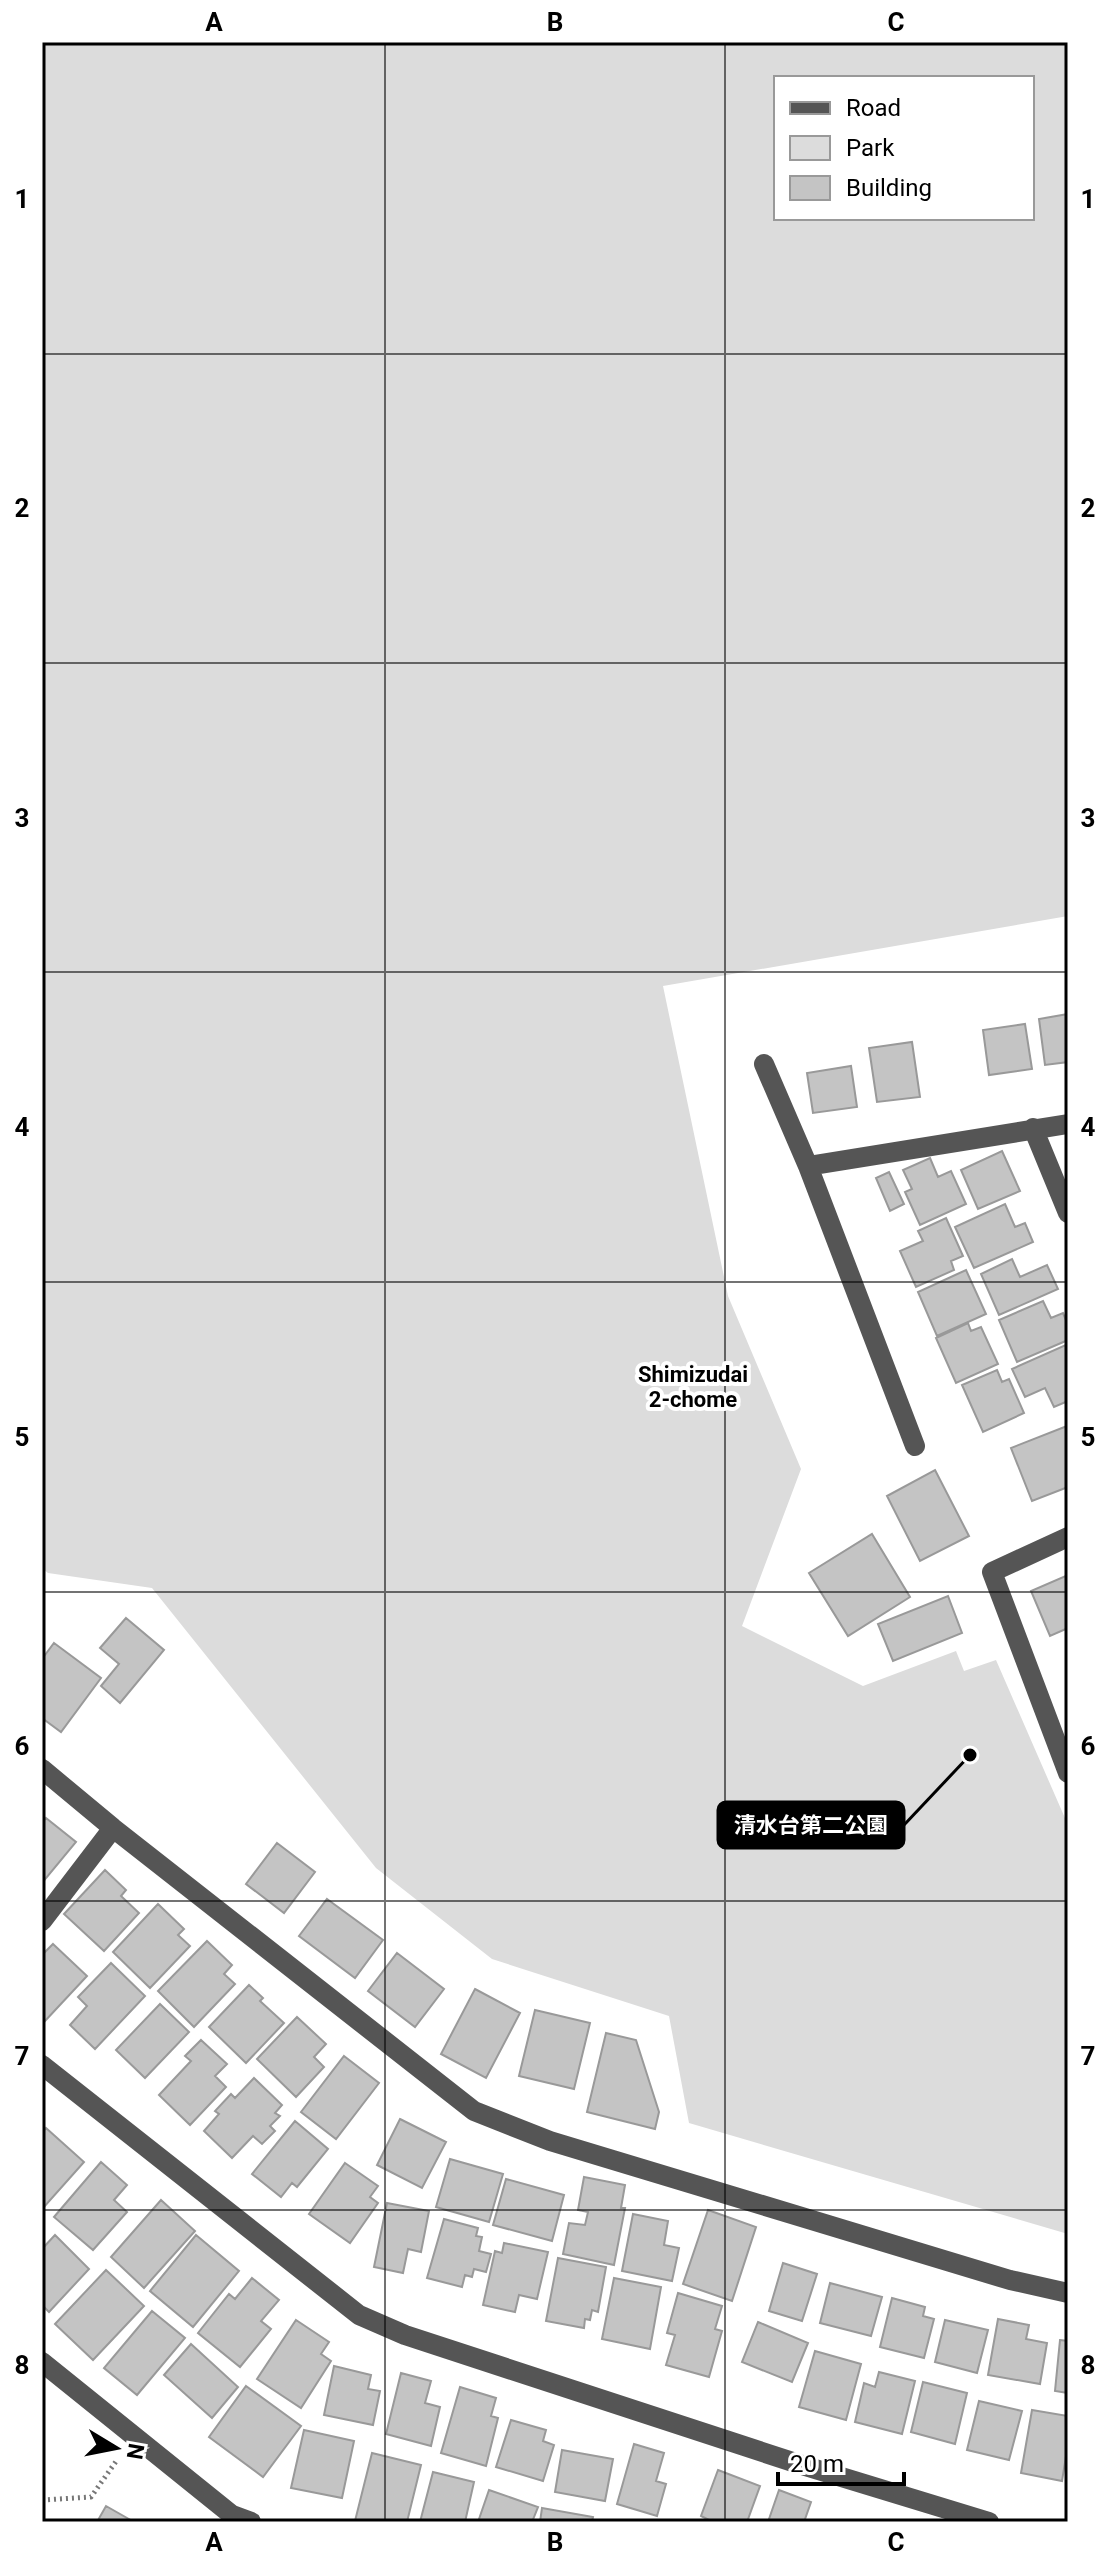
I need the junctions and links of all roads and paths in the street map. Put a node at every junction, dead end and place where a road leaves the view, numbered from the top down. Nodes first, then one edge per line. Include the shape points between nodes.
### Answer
1 (764, 1064) dead end
2 (1068, 1124) edge
3 (1033, 1128) junction
4 (808, 1166) junction
5 (1068, 1213) edge
6 (915, 1446) dead end
7 (1068, 1537) edge
8 (42, 1769) edge
9 (1068, 1773) edge
10 (113, 1828) junction
11 (42, 1921) edge
12 (42, 2065) edge
13 (1068, 2293) edge
14 (42, 2362) edge
15 (133, 2436) junction
16 (42, 2500) edge
17 (251, 2522) edge
18 (989, 2522) edge

1 - 4 street
2 - 3 street
3 - 4 street
3 - 5 street
4 - 6 street
7 - 9 street via 992,1572
8 - 10 street
10 - 11 street
10 - 13 street via 474,2111 550,2141
12 - 18 street via 359,2315 405,2335
14 - 15 street
15 - 16 path via 91,2497
15 - 17 street via 232,2515

